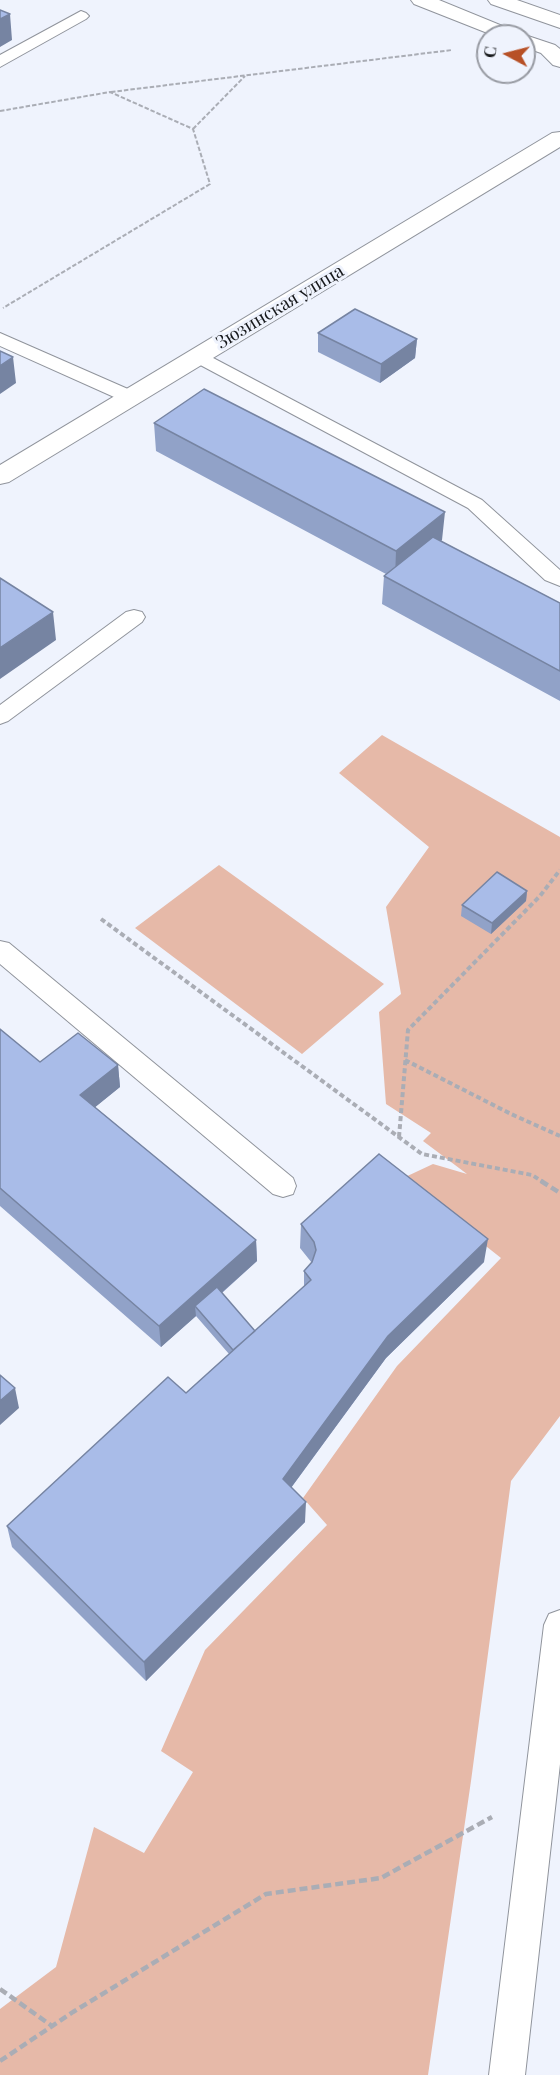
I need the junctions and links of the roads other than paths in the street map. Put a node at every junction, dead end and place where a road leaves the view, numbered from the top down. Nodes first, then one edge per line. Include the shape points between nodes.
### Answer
1 (421, 0) edge
2 (498, 0) edge
3 (81, 16) dead end
4 (560, 22) edge
5 (482, 24) edge
6 (536, 45) edge
7 (560, 61) edge
8 (0, 62) edge
9 (560, 138) edge
10 (0, 339) edge
11 (198, 356) junction
12 (130, 397) junction
13 (0, 476) edge
14 (560, 579) edge
15 (134, 616) dead end
16 (0, 716) edge
17 (0, 950) edge
18 (283, 1186) dead end
19 (560, 1625) edge
20 (507, 2075) edge

1 - 5 street
2 - 4 street
3 - 8 lane
6 - 7 street
9 - 11 street, Зюзинская улица
10 - 12 lane
11 - 12 street, Зюзинская улица
11 - 14 lane via 475,504
12 - 13 street, Зюзинская улица
15 - 16 lane
17 - 18 lane
19 - 20 lane

